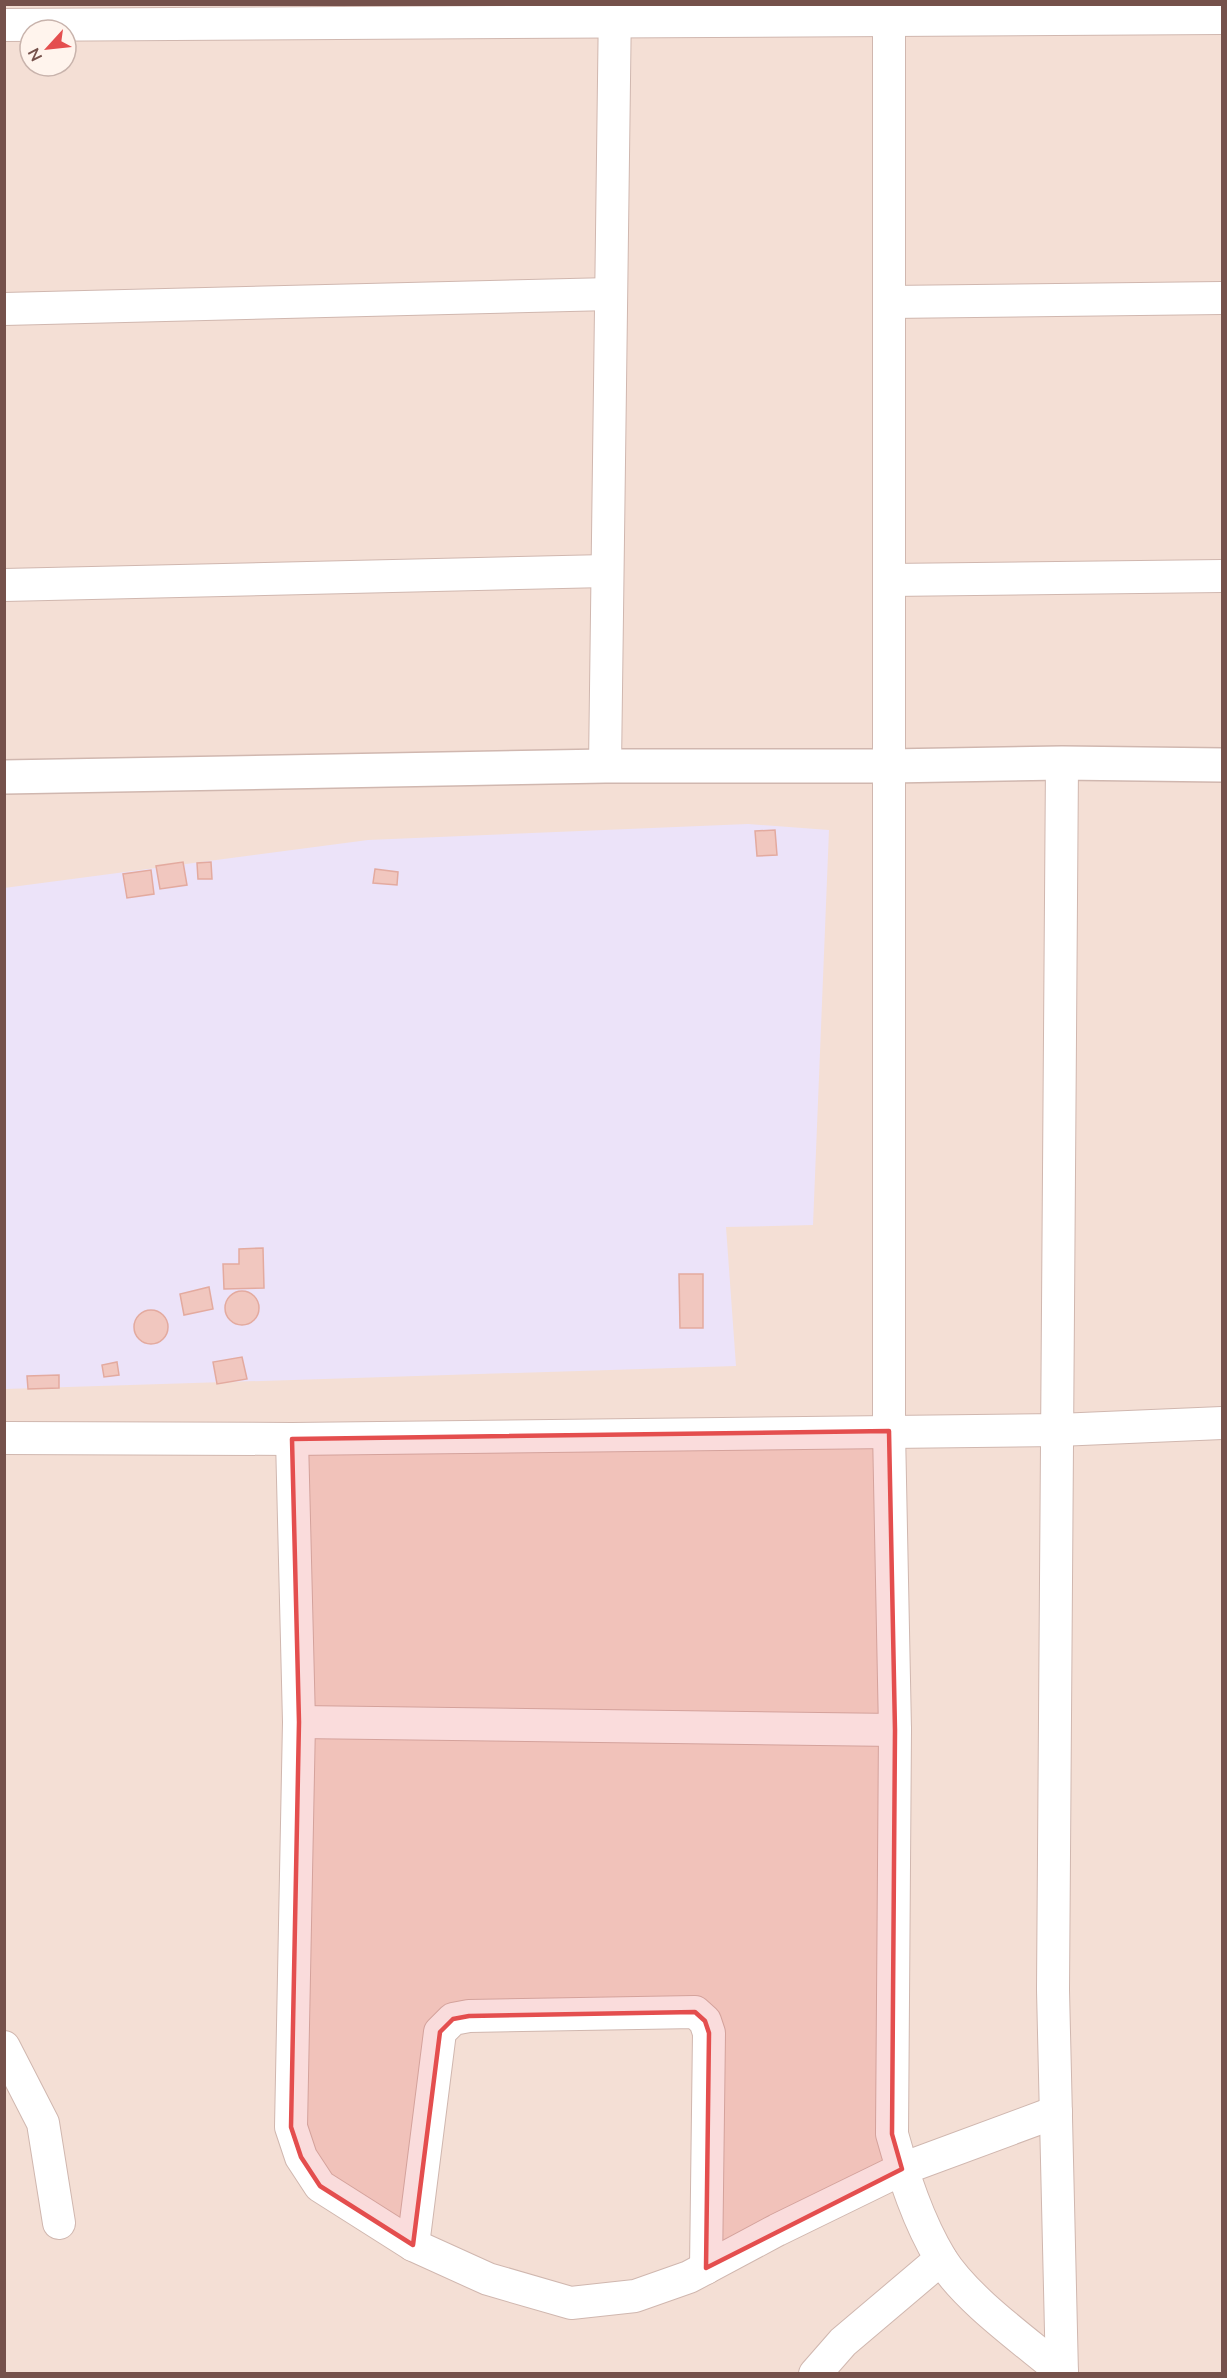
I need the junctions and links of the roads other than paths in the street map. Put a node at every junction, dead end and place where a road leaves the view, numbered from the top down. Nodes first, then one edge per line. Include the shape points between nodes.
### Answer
1 (889, 12) edge
2 (615, 13) edge
3 (57, 14) edge
4 (336, 14) edge
5 (1222, 18) edge
6 (4, 25) edge
7 (611, 294) junction
8 (1222, 298) edge
9 (890, 302) junction
10 (4, 309) edge
11 (606, 571) junction
12 (1222, 576) edge
13 (890, 580) junction
14 (4, 585) edge
15 (1062, 763) junction
16 (1222, 765) edge
17 (605, 766) junction
18 (890, 766) junction
19 (4, 777) edge
20 (1222, 1423) edge
21 (1058, 1430) junction
22 (889, 1431) junction
23 (4, 1438) edge
24 (292, 1439) junction
25 (298, 1722) junction
26 (895, 1730) junction
27 (4, 2046) edge
28 (1056, 2112) junction
29 (902, 2169) junction
30 (59, 2223) dead end
31 (413, 2245) junction
32 (941, 2259) junction
33 (706, 2268) junction
34 (815, 2373) edge
35 (1062, 2373) edge

1 - 2 street
1 - 5 street
1 - 9 street
2 - 4 street
2 - 7 street
3 - 4 street
3 - 6 street
7 - 10 street
7 - 11 street
8 - 9 street
9 - 13 street
11 - 14 street
11 - 17 street
12 - 13 street
13 - 18 street
15 - 16 street
15 - 18 street
15 - 21 street
17 - 18 street
17 - 19 street
18 - 22 street
20 - 21 street
21 - 22 street
21 - 28 street via 1053,1990
22 - 24 street
22 - 26 street
23 - 24 street
24 - 25 street
25 - 26 street
25 - 31 street via 291,2127 301,2157 320,2186
26 - 29 street via 892,2134
27 - 30 street via 43,2123
28 - 29 street
28 - 35 street
29 - 32 street
29 - 33 street
31 - 33 street via 488,2279 571,2303 635,2296
31 - 33 street via 440,2031 453,2019 695,2012 705,2021 709,2033
32 - 34 street via 843,2342
32 - 35 street via 977,2301

